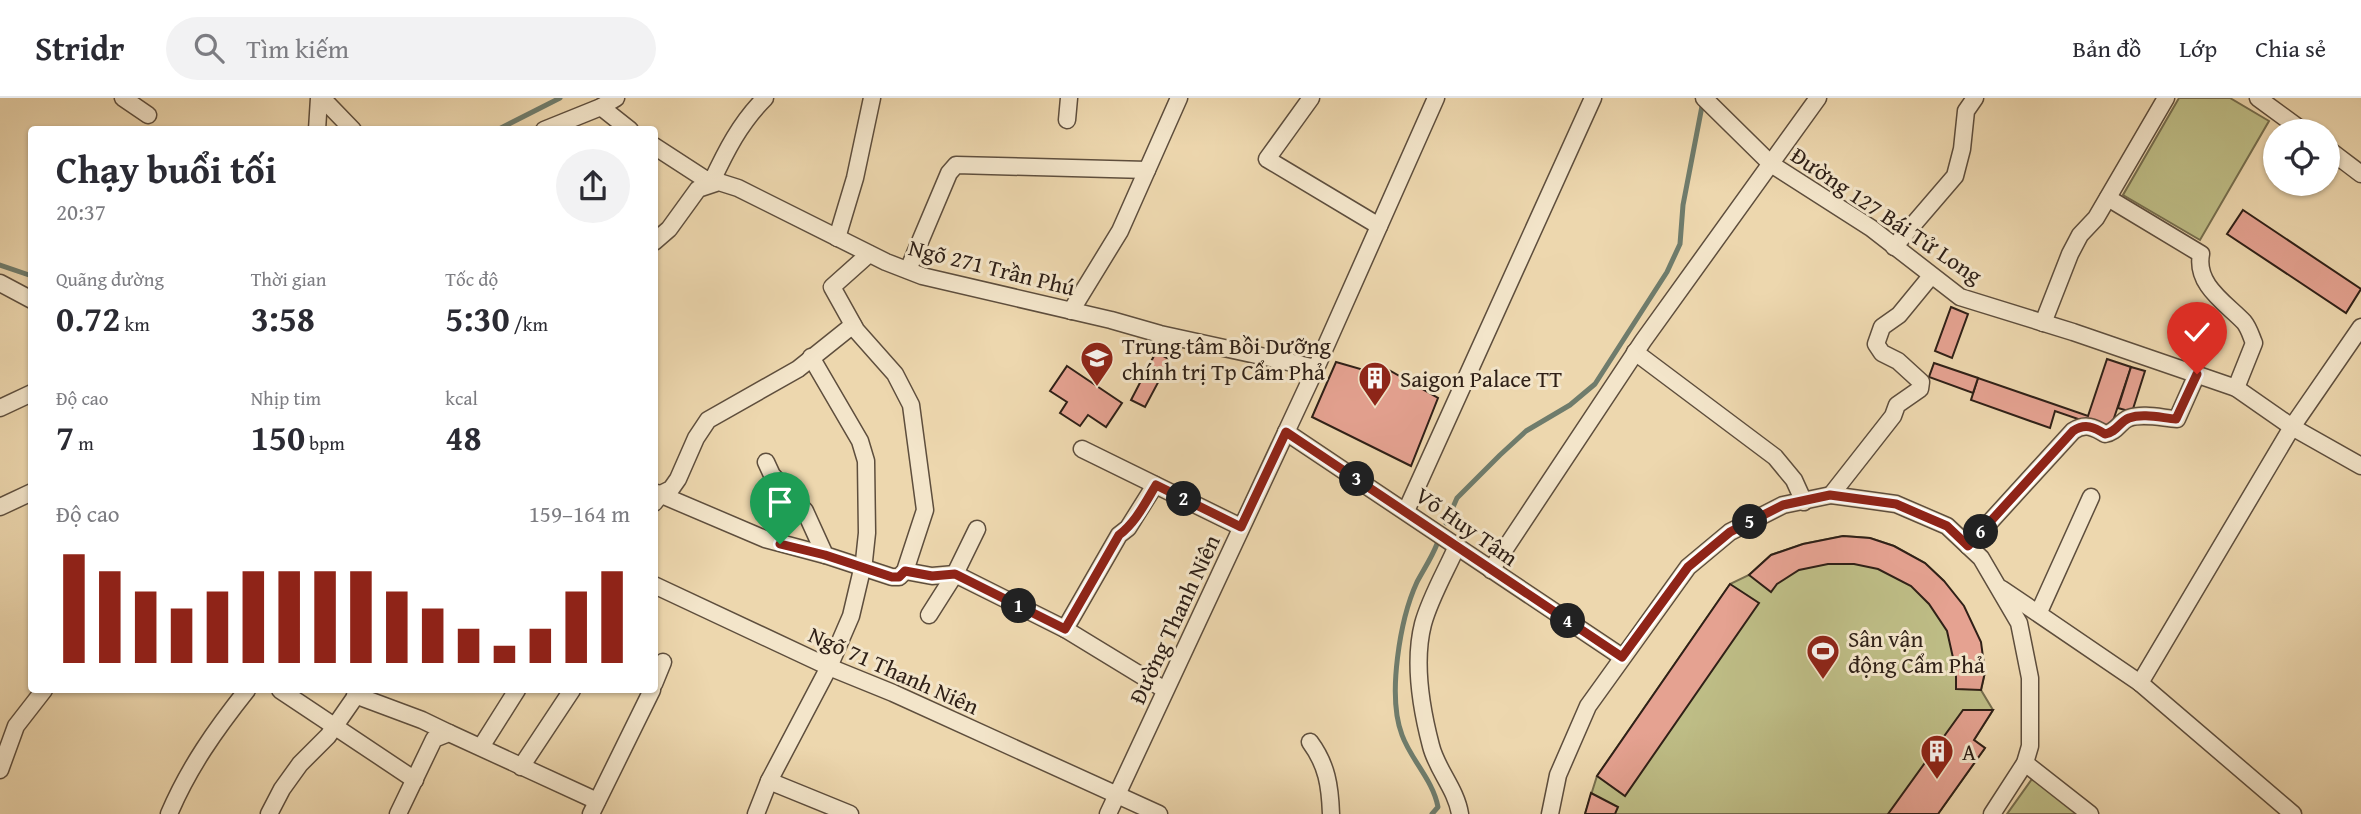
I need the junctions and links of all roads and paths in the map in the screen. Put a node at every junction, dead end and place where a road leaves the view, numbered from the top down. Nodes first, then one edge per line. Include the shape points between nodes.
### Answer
1 (123, 98) edge
2 (321, 98) edge
3 (616, 98) edge
4 (765, 98) edge
5 (872, 98) edge
6 (1069, 98) edge
7 (1179, 98) edge
8 (1311, 98) edge
9 (1436, 98) edge
10 (1593, 98) edge
11 (1704, 98) edge
12 (1818, 98) edge
13 (1975, 98) edge
14 (2166, 98) edge
15 (2258, 98) edge
16 (601, 107) junction
17 (148, 115) dead end
18 (2287, 119) edge
19 (1067, 120) dead end
20 (318, 126) edge
21 (349, 126) edge
22 (554, 126) edge
23 (625, 126) edge
24 (658, 149) edge
25 (2340, 158) edge
26 (1771, 164) junction
27 (1147, 170) junction
28 (2361, 174) edge
29 (711, 183) junction
30 (2108, 198) junction
31 (1379, 226) junction
32 (837, 238) junction
33 (658, 239) edge
34 (1894, 247) junction
35 (869, 254) junction
36 (908, 270) junction
37 (1931, 276) junction
38 (0, 283) edge
39 (28, 298) edge
40 (1071, 311) junction
41 (2043, 323) junction
42 (853, 325) junction
43 (2361, 327) edge
44 (1635, 352) junction
45 (811, 357) junction
46 (1316, 368) junction
47 (2197, 374) junction
48 (2236, 388) junction
49 (28, 395) edge
50 (0, 408) edge
51 (2292, 427) junction
52 (1286, 432) junction
53 (1082, 449) dead end
54 (766, 462) dead end
55 (2361, 466) edge
56 (1156, 485) junction
57 (28, 494) edge
58 (1830, 495) junction
59 (658, 496) edge
60 (2091, 496) dead end
61 (658, 497) edge
62 (1804, 502) junction
63 (0, 507) edge
64 (1406, 511) junction
65 (1241, 527) junction
66 (977, 529) dead end
67 (1457, 546) junction
68 (1968, 546) junction
69 (825, 555) junction
70 (862, 568) junction
71 (1491, 570) junction
72 (905, 571) junction
73 (955, 574) junction
74 (1997, 586) junction
75 (658, 587) edge
76 (2039, 612) junction
77 (929, 615) dead end
78 (1065, 629) junction
79 (1622, 657) junction
80 (663, 662) dead end
81 (829, 667) junction
82 (658, 674) edge
83 (2140, 683) junction
84 (1166, 690) junction
85 (42, 693) edge
86 (245, 693) edge
87 (285, 693) edge
88 (357, 693) edge
89 (360, 693) edge
90 (515, 693) edge
91 (570, 693) edge
92 (651, 693) edge
93 (335, 726) junction
94 (449, 733) junction
95 (1310, 742) dead end
96 (481, 747) junction
97 (2025, 763) junction
98 (521, 767) junction
99 (0, 770) edge
100 (415, 780) junction
101 (769, 780) junction
102 (1116, 796) junction
103 (594, 807) edge
104 (169, 814) edge
105 (269, 814) edge
106 (398, 814) edge
107 (756, 814) edge
108 (850, 814) edge
109 (1108, 814) edge
110 (1159, 814) edge
111 (1331, 814) edge
112 (1460, 814) edge
113 (1550, 814) edge
114 (1992, 814) edge
115 (2091, 814) edge
116 (2293, 814) edge

1 - 17 street
2 - 20 street
2 - 21 street
3 - 16 street
4 - 29 street via 729,142
5 - 32 street
6 - 19 street
7 - 27 street
8 - 31 street via 1267,159
9 - 31 street, Đường Thanh Niên
10 - 64 street
11 - 26 street, Đường 127 Bái Tử Long
12 - 26 street
13 - 34 street via 1966,111 1955,176
14 - 30 street
15 - 18 street
16 - 22 street
16 - 23 street
24 - 29 street, Ngõ 271 Trần Phú
25 - 28 street
26 - 34 street, Đường 127 Bái Tử Long
26 - 44 street
27 - 36 street via 956,165
27 - 40 street via 1120,231
29 - 32 street, Ngõ 271 Trần Phú via 738,188
29 - 33 street via 698,189
30 - 41 street via 2070,254
30 - 48 street via 2200,254 2207,284 2246,325 2253,343
31 - 46 street, Đường Thanh Niên
32 - 35 street, Ngõ 271 Trần Phú
34 - 37 street, Đường 127 Bái Tử Long
35 - 36 street, Ngõ 271 Trần Phú
35 - 42 street via 832,287
36 - 40 street, Ngõ 271 Trần Phú
37 - 41 street, Đường 127 Bái Tử Long via 1960,297
37 - 58 street via 1899,315 1882,327 1876,344 1921,382 1920,389 1898,405
38 - 39 street
40 - 46 street, Ngõ 271 Trần Phú
41 - 47 street, Đường 127 Bái Tử Long
42 - 45 street
42 - 72 street via 895,374 911,405 925,510
43 - 51 street
44 - 62 street via 1775,457 1794,480
44 - 71 street
45 - 59 street via 708,420 678,480
45 - 70 street via 860,441 866,461 867,533
46 - 52 street, Đường Thanh Niên
47 - 48 street, Đường 127 Bái Tử Long
47 - 68 street via 2176,419 2140,416 2127,419 2114,432 2105,434 2094,426 2073,431
48 - 51 street, Đường 127 Bái Tử Long
49 - 50 street
51 - 55 street, Đường 127 Bái Tử Long
51 - 83 street
52 - 64 street, Võ Huy Tâm
52 - 65 street, Đường Thanh Niên
53 - 56 street
54 - 69 street via 805,511
56 - 65 street
56 - 78 street via 1119,535
57 - 63 street
58 - 62 street
58 - 68 street via 1896,504 1947,526
60 - 76 street
61 - 69 street via 780,544
62 - 79 street via 1783,505 1730,532 1688,567
64 - 67 street, Võ Huy Tâm
65 - 84 street, Đường Thanh Niên
66 - 73 street
67 - 71 street, Võ Huy Tâm
67 - 112 street via 1423,621 1419,668 1431,748
68 - 74 street
69 - 70 street
70 - 72 street via 892,577
70 - 81 street via 851,616
71 - 79 street, Võ Huy Tâm
72 - 73 street
73 - 77 street
73 - 78 street
74 - 76 street
74 - 97 street via 2019,623 2030,678 2030,746
75 - 81 street, Ngõ 71 Thanh Niên
76 - 83 street
78 - 84 street
79 - 113 street via 1588,706 1558,775
80 - 82 street
81 - 101 street
81 - 102 street, Ngõ 71 Thanh Niên
83 - 116 street
84 - 102 street, Đường Thanh Niên
85 - 99 street via 16,726
86 - 104 street via 183,780
87 - 93 street
88 - 93 street
89 - 94 street
90 - 96 street
91 - 98 street
92 - 103 street
93 - 100 street
93 - 105 street via 300,764
94 - 96 street
94 - 100 street via 434,739
95 - 111 street via 1328,776
96 - 98 street
97 - 114 street
97 - 115 street
98 - 103 street
100 - 106 street
101 - 107 street
101 - 108 street
102 - 109 street, Đường Thanh Niên
102 - 110 street, Ngõ 71 Thanh Niên

